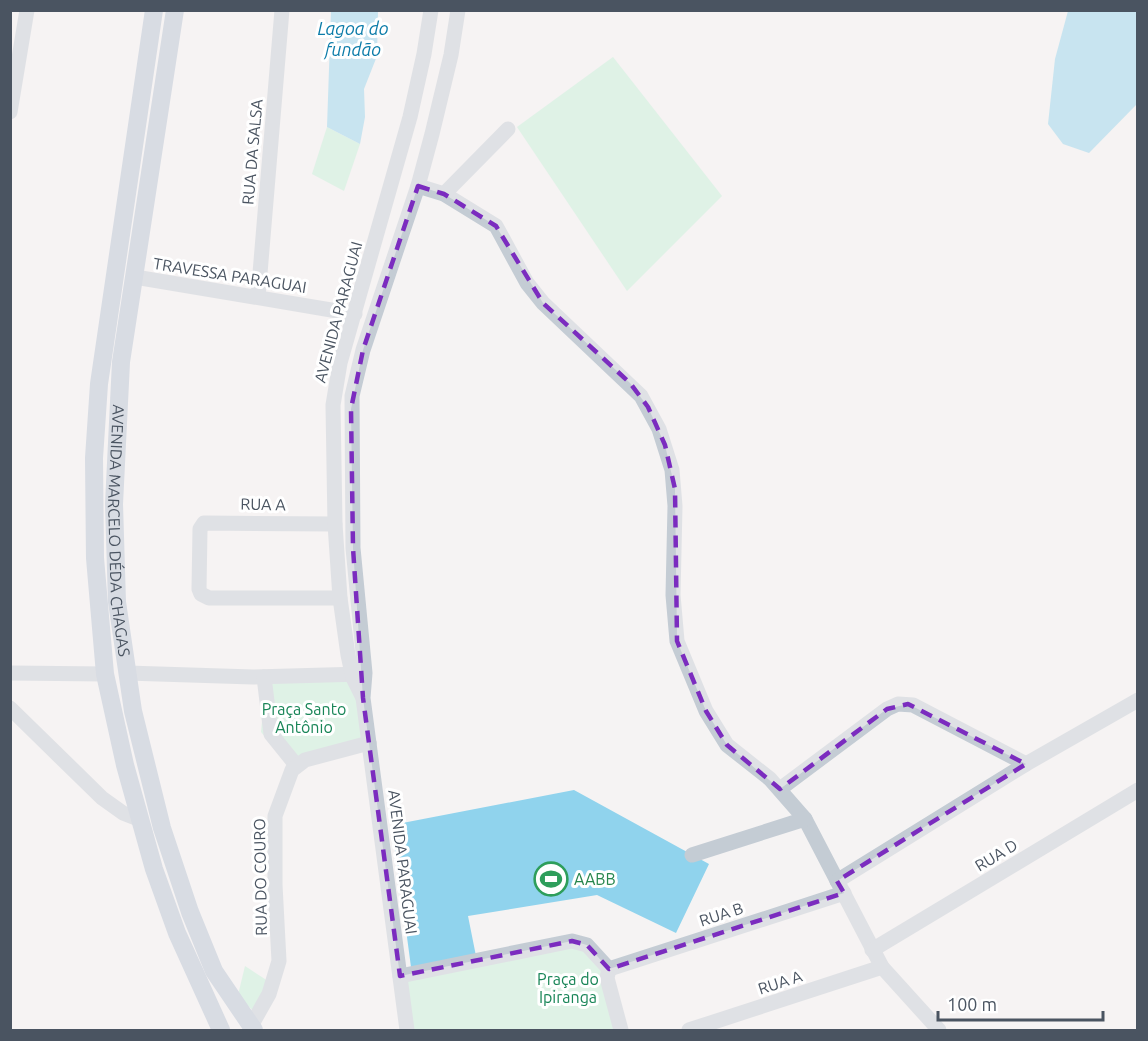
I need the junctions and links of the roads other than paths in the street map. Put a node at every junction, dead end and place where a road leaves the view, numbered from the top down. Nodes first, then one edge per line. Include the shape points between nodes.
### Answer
1 (27, 10) edge
2 (154, 10) edge
3 (175, 10) edge
4 (282, 10) edge
5 (431, 10) edge
6 (458, 10) edge
7 (10, 112) edge
8 (508, 129) dead end
9 (418, 186) junction
10 (444, 194) junction
11 (126, 204) junction
12 (146, 207) junction
13 (122, 228) junction
14 (142, 231) junction
15 (135, 277) junction
16 (258, 297) junction
17 (355, 314) junction
18 (335, 524) junction
19 (340, 598) junction
20 (105, 609) junction
21 (10, 673) edge
22 (127, 673) junction
23 (105, 674) junction
24 (359, 674) junction
25 (264, 677) junction
26 (1137, 700) edge
27 (10, 708) edge
28 (369, 743) junction
29 (1026, 764) junction
30 (296, 765) junction
31 (780, 789) junction
32 (1137, 790) edge
33 (805, 819) junction
34 (141, 820) junction
35 (692, 855) dead end
36 (840, 887) junction
37 (872, 950) junction
38 (882, 967) junction
39 (609, 969) junction
40 (400, 976) junction
41 (253, 1028) edge
42 (221, 1030) edge
43 (407, 1030) edge
44 (621, 1030) edge
45 (689, 1030) edge
46 (939, 1030) edge

1 - 7 street
2 - 11 main road, AVENIDA MARCELO DÉDA CHAGAS
3 - 12 main road, AVENIDA MARCELO DÉDA CHAGAS
4 - 16 street, RUA DA SALSA
5 - 17 street, AVENIDA PARAGUAI via 410,117
6 - 9 street, AVENIDA PARAGUAI via 451,56
8 - 10 street
9 - 10 street
9 - 24 street, AVENIDA PARAGUAI via 363,350 352,396
10 - 31 street via 496,226 527,283 543,303 645,401 665,445 675,489 673,595 677,641 684,662 721,738
11 - 12 main road
11 - 13 main road, AVENIDA MARCELO DÉDA CHAGAS
12 - 14 main road, AVENIDA MARCELO DÉDA CHAGAS
13 - 14 main road
13 - 20 main road, AVENIDA MARCELO DÉDA CHAGAS via 97,405 94,494
14 - 15 main road, AVENIDA MARCELO DÉDA CHAGAS
15 - 16 street, TRAVESSA PARAGUAI
15 - 20 main road, AVENIDA MARCELO DÉDA CHAGAS via 121,362
16 - 17 street, TRAVESSA PARAGUAI
17 - 18 street, AVENIDA PARAGUAI via 340,363 333,405
18 - 19 street, AVENIDA PARAGUAI
18 - 19 street, RUA A via 207,522 201,525 200,533 200,591 209,598
19 - 24 street, AVENIDA PARAGUAI
20 - 22 main road, AVENIDA MARCELO DÉDA CHAGAS via 119,621
20 - 23 main road, AVENIDA MARCELO DÉDA CHAGAS
21 - 23 street
22 - 25 street
22 - 41 main road, AVENIDA MARCELO DÉDA CHAGAS via 153,797 190,912 214,970
23 - 34 main road, AVENIDA MARCELO DÉDA CHAGAS
24 - 25 street
24 - 28 street, AVENIDA PARAGUAI
25 - 30 street via 271,734
26 - 29 street, RUA B
27 - 34 street via 102,798
28 - 30 street
28 - 40 street, AVENIDA PARAGUAI
29 - 31 street via 913,705 902,704 887,710
29 - 36 street, RUA B
30 - 41 street, RUA DO COURO via 280,798 274,822 279,961
31 - 33 street
32 - 37 street, RUA D
33 - 35 street
33 - 36 street
34 - 42 main road, AVENIDA MARCELO DÉDA CHAGAS via 177,933
36 - 37 street
36 - 39 street, RUA B
37 - 38 street
38 - 45 street, RUA A
38 - 46 street
39 - 40 street via 587,945 572,941
39 - 44 street via 607,978
40 - 43 street, AVENIDA PARAGUAI

